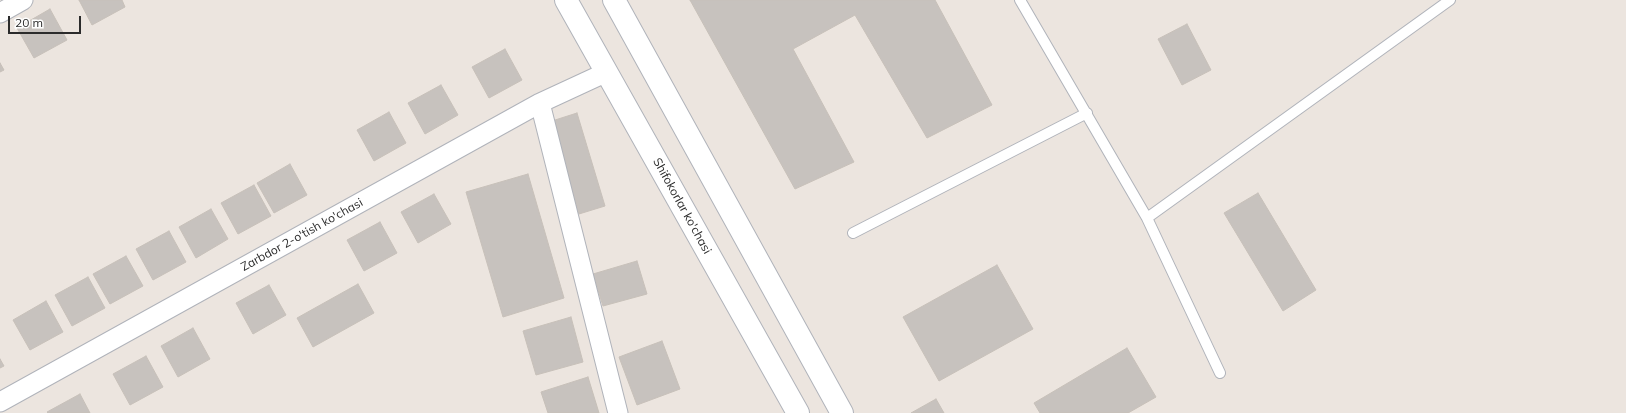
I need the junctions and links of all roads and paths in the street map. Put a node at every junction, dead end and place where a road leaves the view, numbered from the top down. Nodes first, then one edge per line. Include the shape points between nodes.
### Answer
1 (23, 0) edge
2 (566, 0) edge
3 (614, 0) edge
4 (1020, 0) edge
5 (1450, 0) edge
6 (0, 13) edge
7 (607, 72) junction
8 (540, 103) junction
9 (1087, 113) junction
10 (1147, 218) junction
11 (853, 233) dead end
12 (1220, 373) dead end
13 (0, 402) edge
14 (618, 413) edge
15 (798, 413) edge
16 (842, 413) edge

1 - 6 street
2 - 7 main road, Shifokorlar ko'chasi
3 - 16 main road
4 - 9 lane
5 - 10 lane
7 - 8 street, Zarbdor 2-o'tish ko'chasi
7 - 15 main road, Shifokorlar ko'chasi
8 - 13 street, Zarbdor 2-o'tish ko'chasi
8 - 14 street
9 - 10 lane
9 - 11 lane
10 - 12 lane

